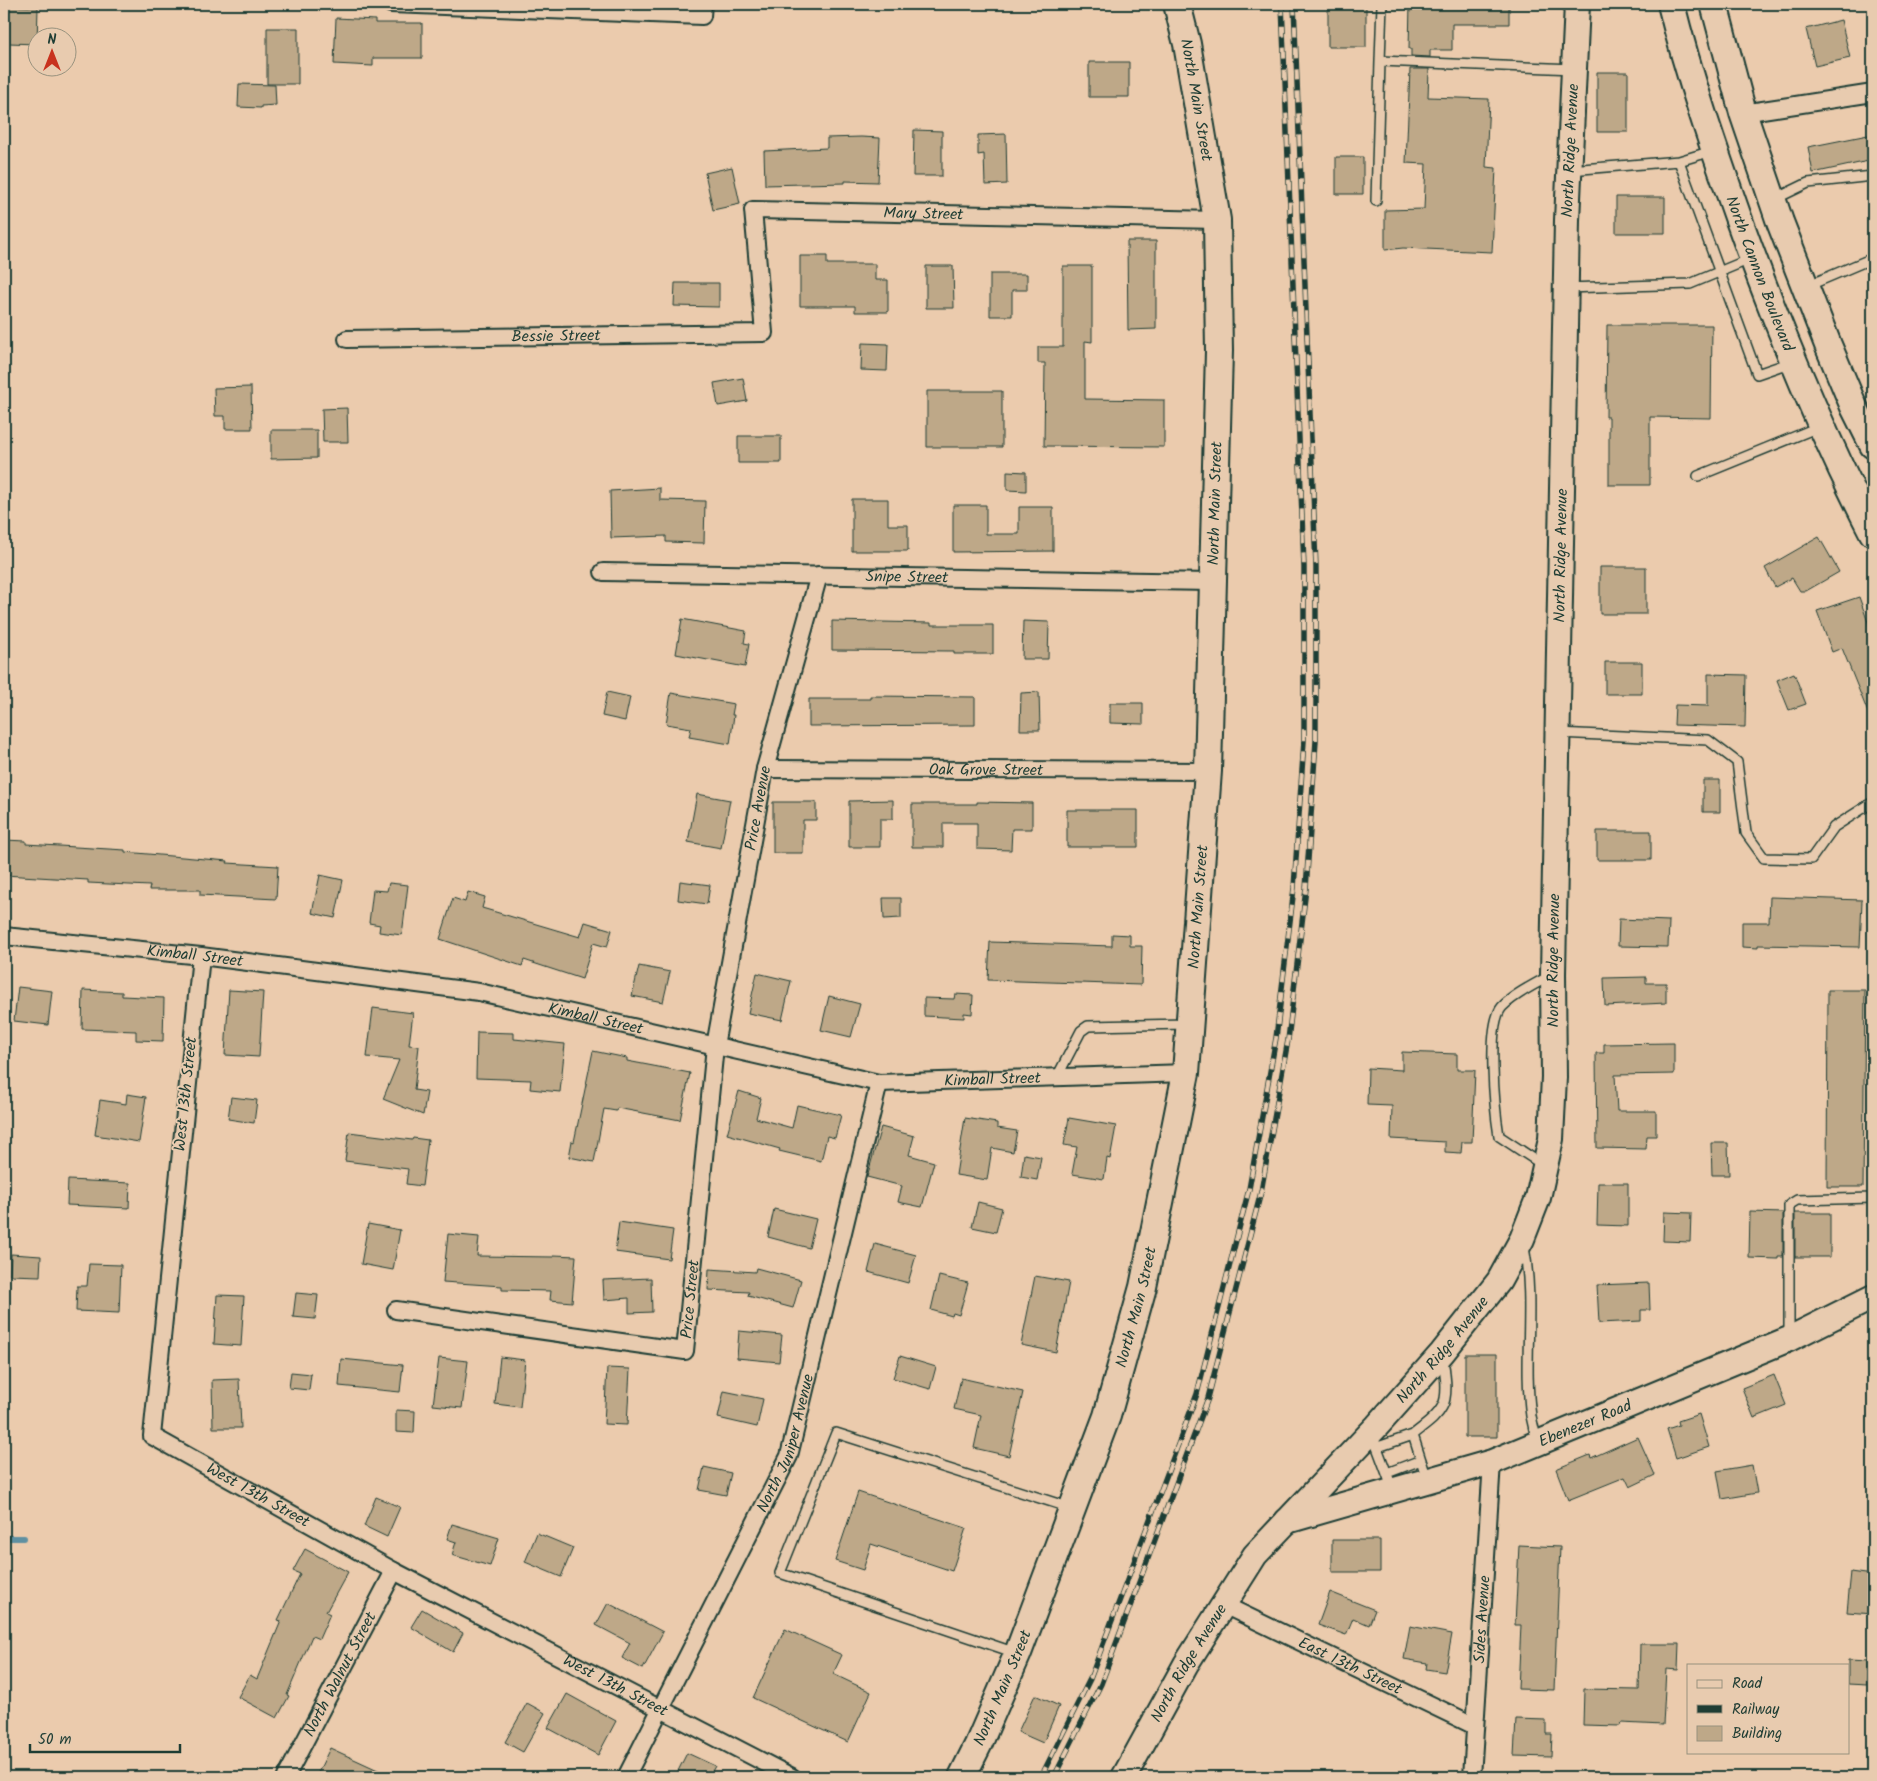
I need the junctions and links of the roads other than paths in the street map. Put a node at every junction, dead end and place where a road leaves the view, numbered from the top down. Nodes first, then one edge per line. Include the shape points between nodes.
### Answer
1 (391, 4) edge
2 (1177, 4) edge
3 (1382, 4) edge
4 (1577, 4) edge
5 (1671, 4) edge
6 (1714, 4) edge
7 (702, 10) edge
8 (1380, 61) junction
9 (1574, 69) junction
10 (1873, 93) edge
11 (1743, 113) junction
12 (1714, 150) junction
13 (1679, 161) junction
14 (1569, 170) junction
15 (1873, 176) edge
16 (1772, 200) junction
17 (1376, 201) dead end
18 (1217, 220) junction
19 (1753, 258) junction
20 (1873, 258) edge
21 (1720, 271) junction
22 (1805, 287) junction
23 (1566, 288) junction
24 (764, 333) joint
25 (347, 339) dead end
26 (1793, 362) junction
27 (1821, 426) junction
28 (1873, 445) edge
29 (1698, 476) dead end
30 (1873, 533) edge
31 (603, 572) dead end
32 (819, 575) junction
33 (1212, 582) junction
34 (1558, 733) junction
35 (765, 769) junction
36 (1208, 771) junction
37 (1873, 802) edge
38 (4, 936) edge
39 (201, 956) junction
40 (1553, 974) junction
41 (1190, 1024) junction
42 (715, 1046) junction
43 (1186, 1073) junction
44 (1057, 1077) junction
45 (879, 1083) junction
46 (1545, 1167) junction
47 (1873, 1198) edge
48 (1522, 1239) junction
49 (1873, 1297) edge
50 (396, 1310) dead end
51 (1789, 1339) junction
52 (1442, 1353) junction
53 (1413, 1435) junction
54 (1374, 1440) junction
55 (1538, 1443) junction
56 (1492, 1462) junction
57 (1424, 1470) junction
58 (1390, 1481) junction
59 (1073, 1509) junction
60 (1286, 1521) junction
61 (394, 1571) junction
62 (1224, 1605) junction
63 (1018, 1653) junction
64 (660, 1710) junction
65 (1475, 1726) junction
66 (286, 1777) edge
67 (626, 1777) edge
68 (792, 1777) edge
69 (962, 1777) edge
70 (1124, 1777) edge
71 (1472, 1777) edge

1 - 7 street
2 - 18 main road, North Main Street via 1187,44
3 - 8 lane
4 - 9 street, North Ridge Avenue
5 - 12 main road, North Cannon Boulevard
6 - 11 main road
8 - 9 lane
8 - 17 lane
9 - 14 street, North Ridge Avenue
10 - 11 street
11 - 16 main road
12 - 13 lane
12 - 19 main road, North Cannon Boulevard
13 - 14 lane
13 - 21 lane
14 - 23 street, North Ridge Avenue
15 - 16 lane via 1808,184
16 - 22 main road
18 - 24 street, Mary Street via 753,210
18 - 33 main road, North Main Street via 1219,352
19 - 21 lane
19 - 26 main road, North Cannon Boulevard
20 - 22 lane
21 - 23 lane via 1690,284
21 - 26 lane via 1757,374
22 - 28 main road via 1850,398
23 - 34 street, North Ridge Avenue
24 - 25 street, Bessie Street
26 - 27 main road, North Cannon Boulevard
27 - 29 lane
27 - 30 main road, North Cannon Boulevard
31 - 32 street, Snipe Street
32 - 33 street, Snipe Street
32 - 35 street, Price Avenue
33 - 36 main road, North Main Street
34 - 37 lane via 1708,740 1737,762 1746,833 1764,858 1811,859 1834,827
34 - 40 street, North Ridge Avenue
35 - 36 street, Oak Grove Street
35 - 42 street, Price Avenue
36 - 41 main road, North Main Street
38 - 39 street, Kimball Street
39 - 42 street, Kimball Street via 479,992
39 - 61 street, West 13th Street via 152,1436
40 - 46 street, North Ridge Avenue via 1554,1077 1551,1139
40 - 46 lane via 1501,1008 1492,1037 1499,1136
41 - 43 main road, North Main Street
41 - 44 lane via 1088,1026 1081,1031
42 - 45 street, Kimball Street
42 - 50 street, Price Street via 685,1351
43 - 44 street, Kimball Street
43 - 59 main road, North Main Street via 1143,1287 1107,1416
44 - 45 street, Kimball Street
45 - 64 street, North Juniper Avenue via 789,1456
46 - 48 street, North Ridge Avenue via 1538,1198
47 - 51 lane via 1798,1200 1789,1205
48 - 52 street, North Ridge Avenue via 1499,1281
48 - 55 lane via 1530,1291 1531,1416
49 - 51 street, Ebenezer Road
51 - 55 street, Ebenezer Road
52 - 53 lane via 1446,1374 1443,1407
52 - 54 street, North Ridge Avenue
53 - 54 lane
53 - 57 lane
54 - 58 lane
54 - 60 street, North Ridge Avenue
55 - 56 street, Ebenezer Road
56 - 57 street, Ebenezer Road
56 - 65 street, Sides Avenue
57 - 58 street, Ebenezer Road
58 - 60 street, Ebenezer Road
59 - 63 main road, North Main Street
59 - 63 lane via 836,1433 780,1573
60 - 62 street, North Ridge Avenue via 1255,1555
61 - 64 street, West 13th Street
61 - 66 street, North Walnut Street
62 - 65 street, East 13th Street
62 - 70 street, North Ridge Avenue via 1186,1664
63 - 69 main road, North Main Street
64 - 67 street, North Juniper Avenue
64 - 68 street, West 13th Street
65 - 71 street, Sides Avenue

